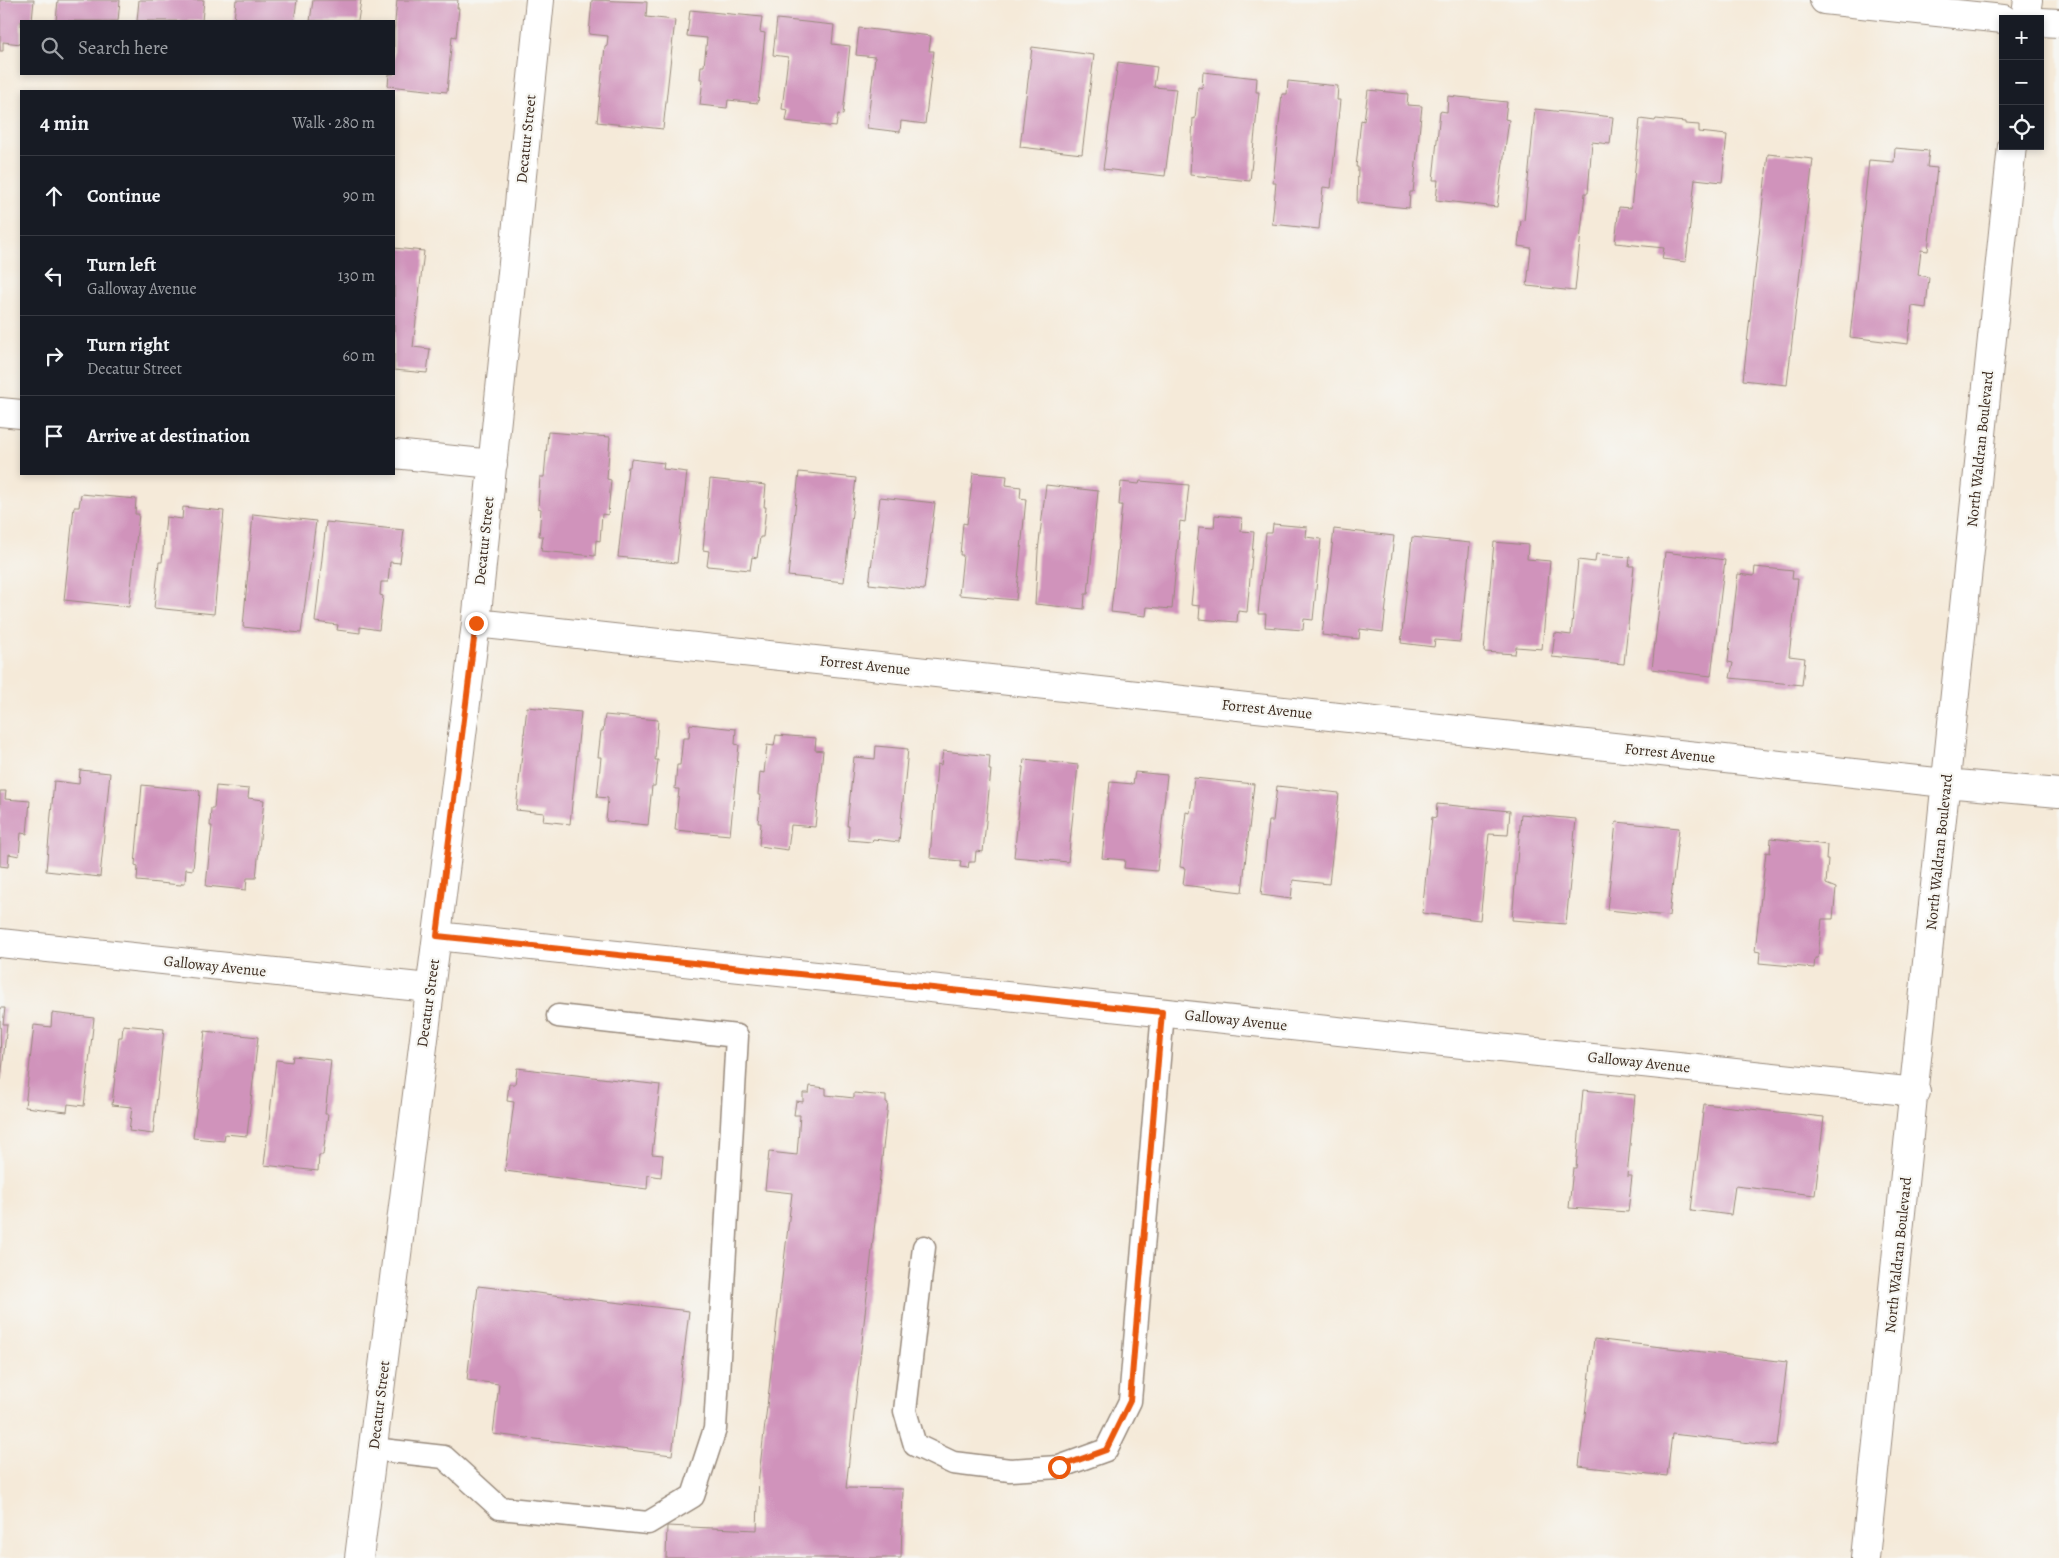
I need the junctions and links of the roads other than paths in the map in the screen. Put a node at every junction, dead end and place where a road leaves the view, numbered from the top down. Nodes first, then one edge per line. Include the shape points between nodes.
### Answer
1 (540, 0) edge
2 (1824, 0) edge
3 (2028, 0) edge
4 (2026, 15) edge
5 (1999, 19) edge
6 (2044, 22) edge
7 (2059, 23) edge
8 (2012, 150) edge
9 (0, 412) edge
10 (20, 414) edge
11 (395, 454) edge
12 (493, 464) junction
13 (476, 623) junction
14 (1945, 783) junction
15 (2059, 793) edge
16 (437, 936) junction
17 (0, 943) edge
18 (429, 988) junction
19 (1162, 1012) junction
20 (558, 1016) dead end
21 (1916, 1092) junction
22 (924, 1248) dead end
23 (373, 1449) junction
24 (359, 1558) edge
25 (1865, 1558) edge

1 - 12 street, Decatur Street
2 - 5 street
3 - 4 street
6 - 7 street
8 - 14 street, North Waldran Boulevard
9 - 10 street
11 - 12 street
12 - 13 street, Decatur Street
13 - 14 street, Forrest Avenue
13 - 16 street, Decatur Street
14 - 15 street, Forrest Avenue
14 - 21 street, North Waldran Boulevard
16 - 18 street, Decatur Street
16 - 19 street, Galloway Avenue
17 - 18 street, Galloway Avenue
18 - 23 street, Decatur Street
19 - 21 street, Galloway Avenue
19 - 22 lane via 1130,1401 1106,1450 1059,1467 1010,1470 953,1463 915,1445 905,1412
20 - 23 lane via 737,1036 715,1429 694,1496 648,1523 500,1508 444,1457
21 - 25 street, North Waldran Boulevard
23 - 24 street, Decatur Street

